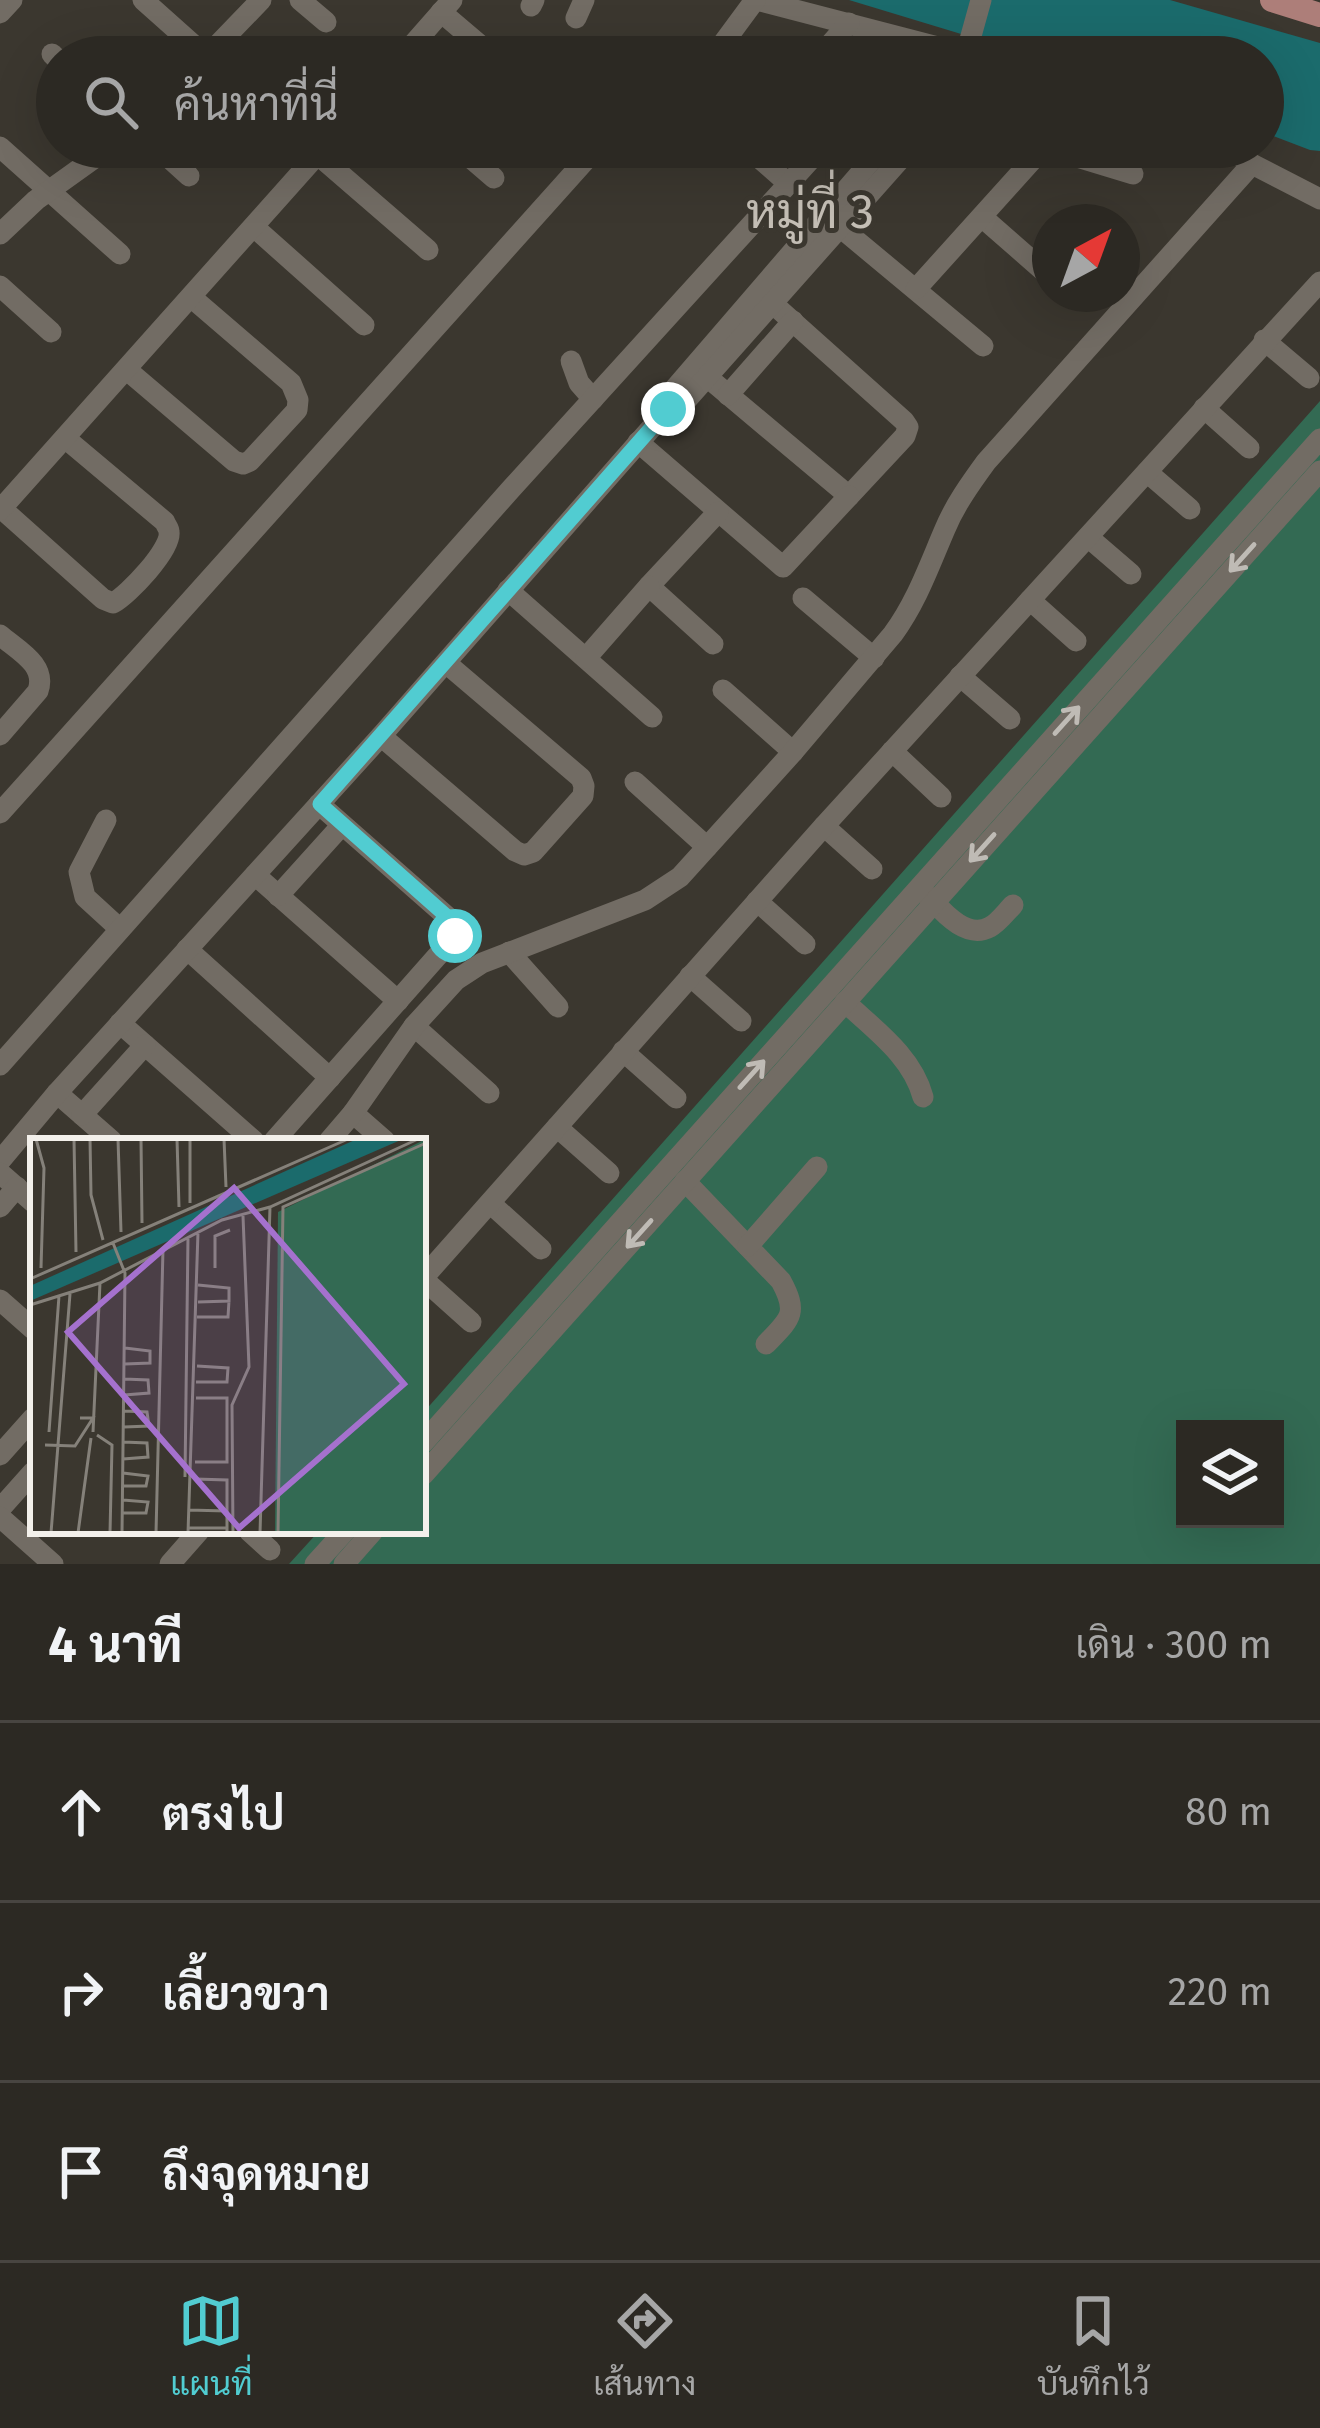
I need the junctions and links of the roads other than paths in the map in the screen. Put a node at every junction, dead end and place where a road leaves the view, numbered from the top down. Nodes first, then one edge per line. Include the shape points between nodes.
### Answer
1 (12, 0) edge
2 (143, 0) edge
3 (261, 0) edge
4 (300, 0) edge
5 (756, 0) edge
6 (981, 0) edge
7 (1272, 0) edge
8 (447, 6) edge
9 (0, 13) edge
10 (1320, 15) edge
11 (326, 22) dead end
12 (849, 22) junction
13 (183, 36) edge
14 (226, 36) edge
15 (421, 36) edge
16 (475, 36) edge
17 (729, 36) edge
18 (837, 36) edge
19 (881, 36) edge
20 (971, 36) edge
21 (0, 147) edge
22 (81, 168) edge
23 (181, 168) edge
24 (305, 168) edge
25 (339, 168) edge
26 (482, 168) edge
27 (578, 168) edge
28 (771, 168) edge
29 (803, 168) edge
30 (869, 168) edge
31 (889, 168) edge
32 (1026, 168) edge
33 (1113, 168) edge
34 (1248, 168) edge
35 (1260, 168) edge
36 (1133, 174) dead end
37 (190, 176) dead end
38 (494, 178) dead end
39 (789, 184) junction
40 (49, 191) junction
41 (1320, 199) edge
42 (982, 218) junction
43 (833, 221) junction
44 (254, 227) junction
45 (0, 234) edge
46 (428, 250) dead end
47 (120, 254) dead end
48 (1032, 261) edge
49 (1320, 282) edge
50 (0, 286) edge
51 (916, 289) junction
52 (191, 297) junction
53 (772, 303) junction
54 (793, 321) junction
55 (364, 325) dead end
56 (51, 332) dead end
57 (1264, 340) junction
58 (983, 346) dead end
59 (571, 361) dead end
60 (127, 370) junction
61 (706, 376) junction
62 (1309, 377) dead end
63 (728, 395) junction
64 (593, 399) junction
65 (668, 409) junction
66 (1204, 409) junction
67 (64, 438) junction
68 (1320, 439) edge
69 (638, 442) junction
70 (1249, 448) dead end
71 (1320, 471) edge
72 (1147, 472) junction
73 (849, 496) junction
74 (1, 509) edge
75 (1190, 509) dead end
76 (718, 512) junction
77 (1088, 537) junction
78 (1131, 574) dead end
79 (650, 586) junction
80 (508, 590) junction
81 (803, 598) dead end
82 (1030, 600) junction
83 (0, 635) edge
84 (1076, 641) dead end
85 (713, 644) dead end
86 (586, 658) junction
87 (874, 658) junction
88 (446, 663) junction
89 (1129, 666) junction
90 (960, 676) junction
91 (723, 690) dead end
92 (652, 717) dead end
93 (1010, 719) dead end
94 (0, 735) edge
95 (381, 736) junction
96 (793, 752) junction
97 (892, 752) junction
98 (635, 782) dead end
99 (941, 797) dead end
100 (320, 804) junction
101 (0, 813) edge
102 (106, 820) dead end
103 (342, 825) junction
104 (824, 826) junction
105 (707, 847) junction
106 (872, 869) dead end
107 (255, 875) junction
108 (927, 894) junction
109 (278, 896) junction
110 (757, 901) junction
111 (1013, 905) dead end
112 (120, 929) junction
113 (805, 944) dead end
114 (188, 949) junction
115 (509, 952) junction
116 (690, 976) junction
117 (398, 1001) junction
118 (845, 1002) junction
119 (558, 1007) dead end
120 (740, 1021) dead end
121 (121, 1023) junction
122 (414, 1026) junction
123 (145, 1045) junction
124 (623, 1052) junction
125 (0, 1065) edge
126 (331, 1078) junction
127 (489, 1093) dead end
128 (57, 1094) junction
129 (923, 1097) dead end
130 (676, 1098) dead end
131 (353, 1113) junction
132 (82, 1115) junction
133 (721, 1125) junction
134 (557, 1127) junction
135 (109, 1138) edge
136 (251, 1138) edge
137 (277, 1138) edge
138 (331, 1138) edge
139 (382, 1138) edge
140 (0, 1161) edge
141 (817, 1167) dead end
142 (609, 1173) dead end
143 (686, 1181) junction
144 (17, 1187) edge
145 (490, 1203) junction
146 (0, 1207) edge
147 (748, 1246) junction
148 (541, 1249) dead end
149 (426, 1276) edge
150 (426, 1282) edge
151 (0, 1300) edge
152 (471, 1322) dead end
153 (30, 1326) edge
154 (766, 1344) dead end
155 (514, 1358) junction
156 (30, 1420) edge
157 (426, 1440) edge
158 (4, 1442) edge
159 (426, 1471) edge
160 (30, 1476) edge
161 (0, 1513) edge
162 (196, 1534) edge
163 (252, 1534) edge
164 (342, 1534) edge
165 (370, 1534) edge
166 (270, 1550) dead end
167 (52, 1564) edge
168 (170, 1564) edge
169 (315, 1564) edge
170 (344, 1564) edge

1 - 9 street
2 - 13 street
3 - 14 street
4 - 11 street
5 - 12 street
5 - 17 street
6 - 20 street
7 - 10 main road
8 - 15 street
8 - 16 street
12 - 18 street
12 - 19 street
21 - 40 street
22 - 40 street
23 - 37 street
24 - 44 street
25 - 46 street
26 - 38 street
27 - 101 street
28 - 39 street
29 - 39 street
30 - 43 street
31 - 43 street
32 - 42 street
33 - 36 street
34 - 87 street via 986,462 960,498 908,615
35 - 41 street
39 - 64 street
40 - 45 street
40 - 47 street
42 - 48 street
42 - 51 street
43 - 51 street
43 - 53 street
43 - 65 street via 670,394
44 - 52 street
44 - 55 street
49 - 57 street
50 - 56 street
51 - 58 street
52 - 60 street
52 - 60 street via 291,383 297,410 242,464
53 - 54 street
53 - 61 street
54 - 63 street
54 - 73 street via 908,428
57 - 62 street
57 - 66 street
59 - 64 street
60 - 67 street
61 - 63 street
61 - 65 street via 682,405
63 - 73 street
64 - 112 street
65 - 69 street
66 - 70 street
66 - 72 street
67 - 74 street
67 - 74 street via 169,532 167,546 124,597 104,599
68 - 89 street
69 - 76 street
69 - 80 street
71 -> 89 street
72 - 75 street
72 - 77 street
73 - 76 street via 783,567
76 - 79 street
77 - 78 street
77 - 82 street
79 - 85 street
79 - 86 street
80 - 86 street
80 - 88 street
81 - 87 street
82 - 84 street
82 - 90 street
83 - 94 street via 41,675 38,691
86 - 92 street
87 - 96 street
88 - 95 street
88 - 95 street via 580,778 583,796 524,855
89 - 108 street
90 - 93 street
90 - 97 street
91 - 96 street
95 - 100 street
96 - 105 street
97 - 99 street
97 - 104 street
98 - 105 street
100 - 103 street
100 - 107 street
102 - 112 street via 79,872 85,897
103 - 109 street
103 - 117 street via 457,930
104 - 106 street
104 - 110 street
105 - 115 street via 645,900
107 - 109 street
107 - 114 street
108 - 111 street via 975,931
108 - 118 street
133 -> 108 street
109 - 117 street
110 - 113 street
110 - 116 street
112 - 125 street
114 - 121 street
114 - 126 street
115 - 119 street
115 - 122 street via 456,980
116 - 120 street
116 - 124 street
117 - 126 street
118 - 129 street via 909,1065
118 - 133 street
121 - 123 street
121 - 128 street
122 - 127 street
122 - 131 street
123 - 132 street
123 - 136 street
124 - 130 street
124 - 134 street
126 - 137 street
128 - 132 street
128 - 140 street
131 - 138 street
131 - 139 street
132 - 135 street
133 - 143 street
133 - 155 street
134 - 142 street
134 - 145 street
141 - 147 street
143 - 147 street
143 -> 155 street
144 - 146 street
145 - 148 street
145 - 149 street
147 - 154 street via 791,1300 791,1314
150 - 152 street
151 - 153 street
155 - 157 street
155 - 159 street
156 - 158 street
160 - 161 street
161 - 167 street
162 - 168 street
163 - 166 street
164 - 169 street
165 - 170 street

